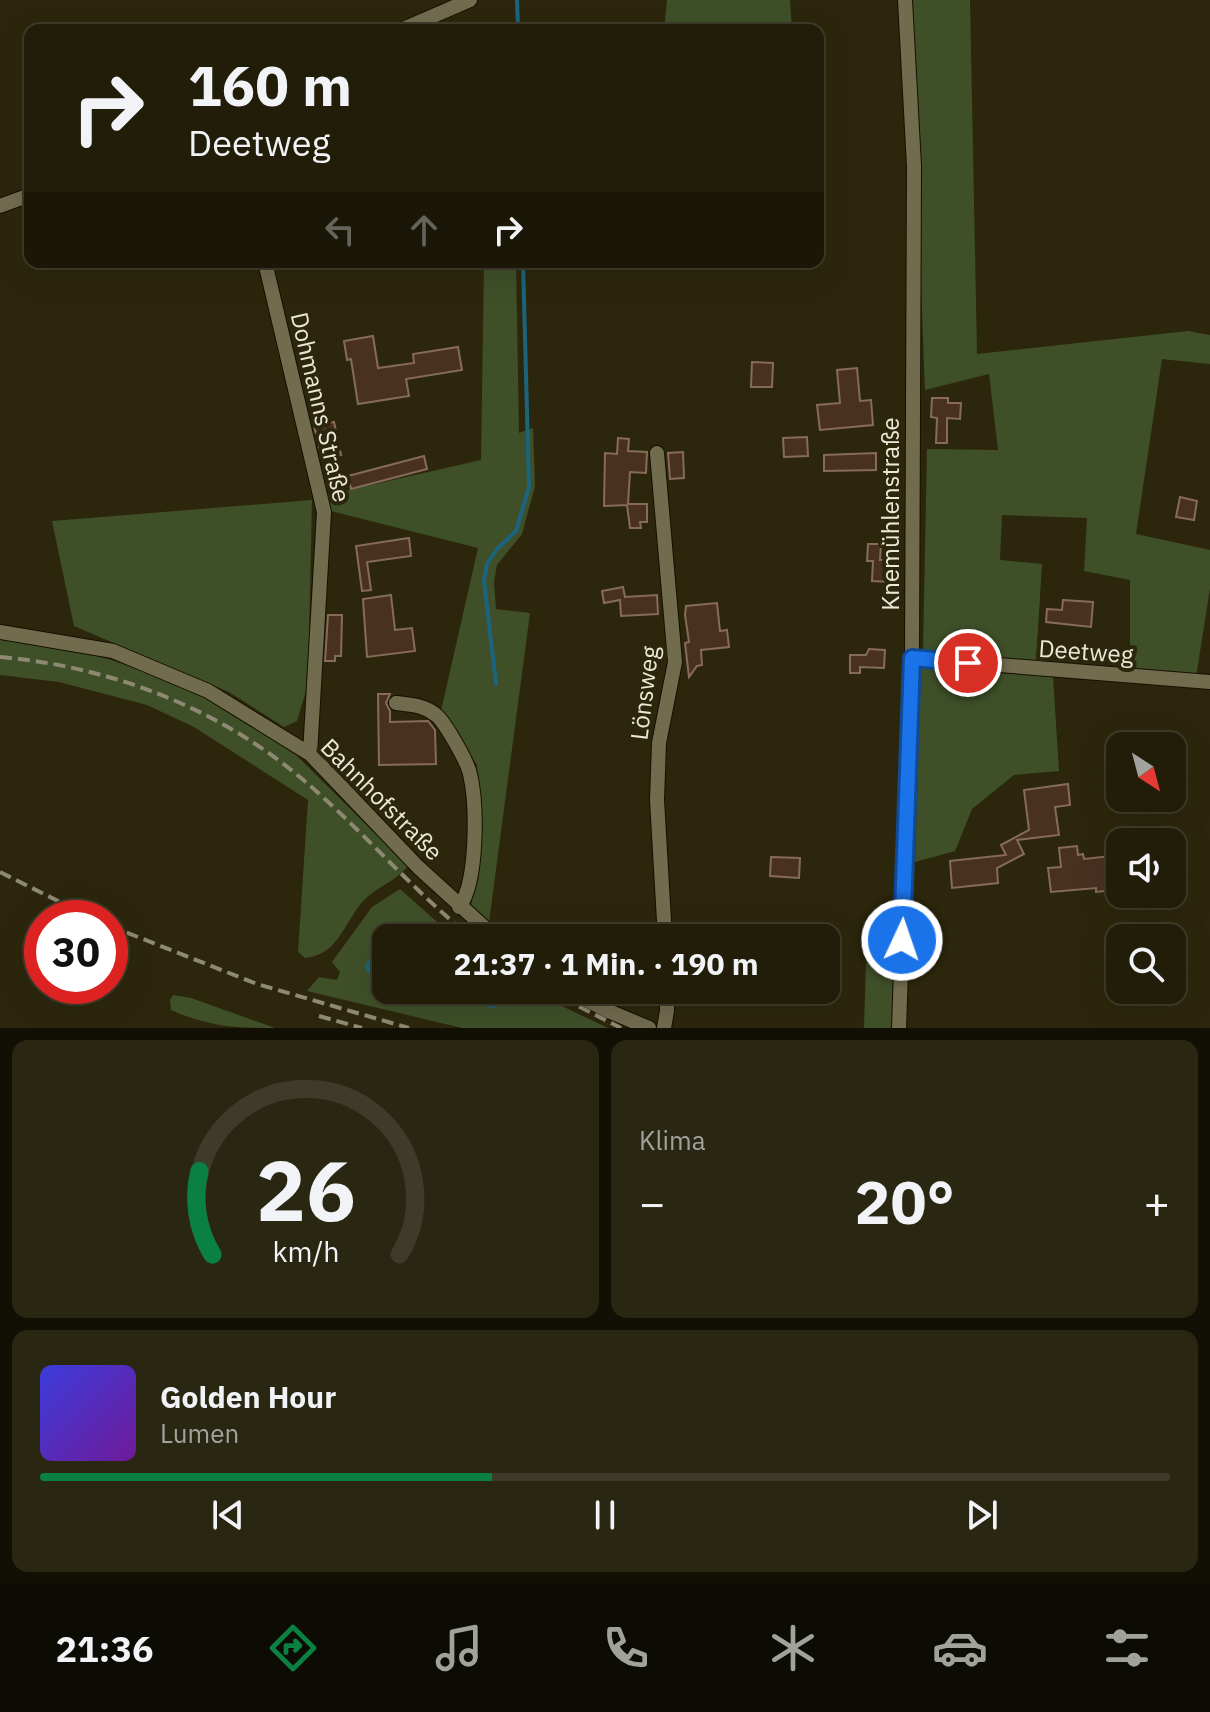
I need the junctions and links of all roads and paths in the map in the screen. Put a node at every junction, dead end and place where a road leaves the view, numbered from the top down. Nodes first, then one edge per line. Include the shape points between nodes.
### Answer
1 (470, 0) edge
2 (905, 0) edge
3 (415, 24) edge
4 (24, 197) edge
5 (0, 206) edge
6 (266, 268) edge
7 (657, 453) dead end
8 (0, 632) edge
9 (912, 658) junction
10 (1210, 682) edge
11 (396, 703) dead end
12 (310, 754) junction
13 (459, 907) junction
14 (479, 924) edge
15 (664, 924) edge
16 (595, 1004) edge
17 (667, 1004) edge
18 (649, 1028) edge
19 (664, 1028) edge
20 (899, 1028) edge

1 - 3 street
2 - 9 street, Knemühlenstraße via 914,166
4 - 5 street
6 - 12 street, Dohmanns Straße via 324,512
7 - 15 street, Lönsweg via 675,662 659,743
8 - 12 street, Bahnhofstraße via 113,651 208,691
9 - 10 street, Deetweg
9 - 20 street, Knemühlenstraße
11 - 13 street, Bahnhofstraße via 423,706 439,717 470,772 473,867
12 - 13 street, Bahnhofstraße
13 - 14 street, Bahnhofstraße
16 - 18 street
17 - 19 street

